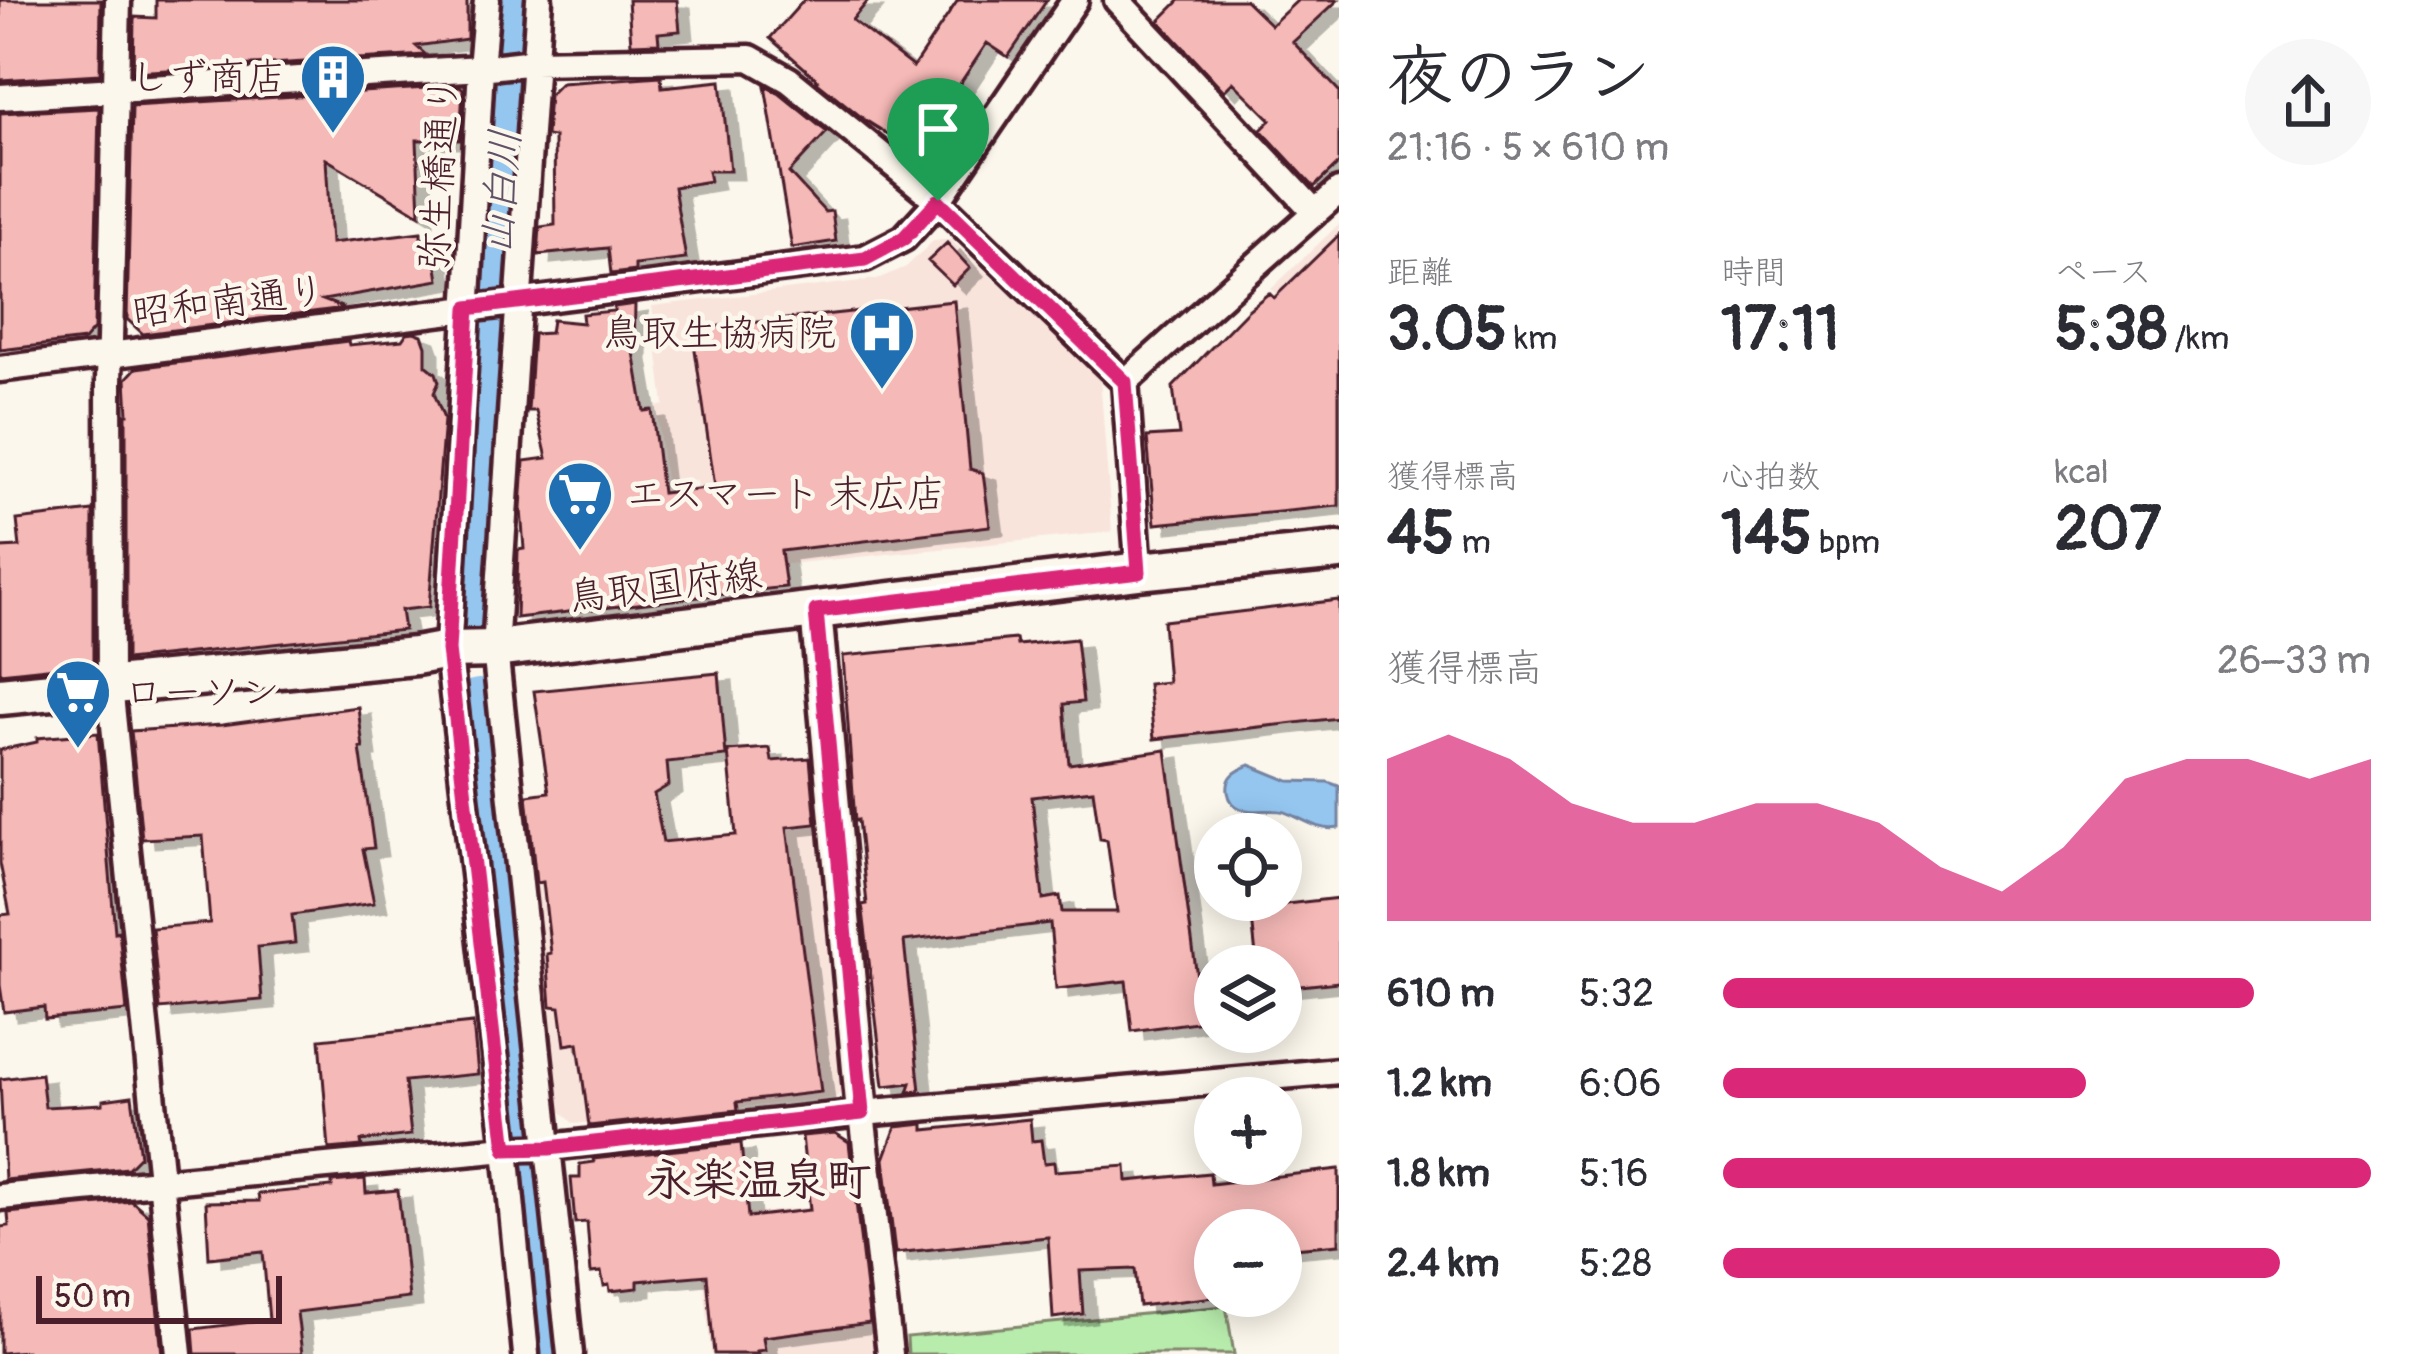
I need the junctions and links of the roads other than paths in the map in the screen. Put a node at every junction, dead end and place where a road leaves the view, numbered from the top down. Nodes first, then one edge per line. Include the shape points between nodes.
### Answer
1 (118, 0) edge
2 (488, 0) edge
3 (539, 0) edge
4 (1075, 0) edge
5 (1117, 0) edge
6 (534, 62) junction
7 (481, 68) junction
8 (116, 92) junction
9 (0, 98) edge
10 (1339, 191) edge
11 (938, 201) junction
12 (1315, 212) junction
13 (517, 303) junction
14 (468, 308) junction
15 (110, 354) junction
16 (0, 368) edge
17 (1125, 382) junction
18 (1339, 551) edge
19 (1139, 572) junction
20 (816, 611) junction
21 (495, 649) junction
22 (448, 650) junction
23 (110, 686) junction
24 (0, 696) edge
25 (1339, 1071) edge
26 (862, 1113) junction
27 (549, 1148) junction
28 (506, 1149) junction
29 (159, 1181) junction
30 (0, 1197) edge
31 (179, 1354) edge
32 (526, 1354) edge
33 (570, 1354) edge
34 (890, 1354) edge

1 - 8 street
2 - 7 street, 弥生橋通り
3 - 6 street
4 - 11 street, 昭和南通り
5 - 12 street
6 - 7 street
6 - 11 street via 750,58 789,80
6 - 13 street
7 - 8 street
7 - 14 street, 弥生橋通り
8 - 9 street
8 - 15 street
10 - 12 street
11 - 13 street, 昭和南通り via 904,238 865,259
11 - 17 street
12 - 17 street
13 - 14 street, 昭和南通り
13 - 21 street
14 - 15 street, 昭和南通り
14 - 22 street, 弥生橋通り
15 - 16 street, 昭和南通り
15 - 23 street
17 - 19 street
18 - 19 main road, 鳥取国府線
19 - 20 main road, 鳥取国府線
20 - 21 main road, 鳥取国府線
20 - 26 street
21 - 22 main road, 鳥取国府線
21 - 27 street
22 - 23 main road, 鳥取国府線
22 - 28 street, 弥生橋通り
23 - 24 main road, 鳥取国府線
23 - 29 street
25 - 26 street
26 - 27 street
26 - 34 street
27 - 28 street
27 - 33 street
28 - 29 street
28 - 32 street, 弥生橋通り
29 - 30 street
29 - 31 street

